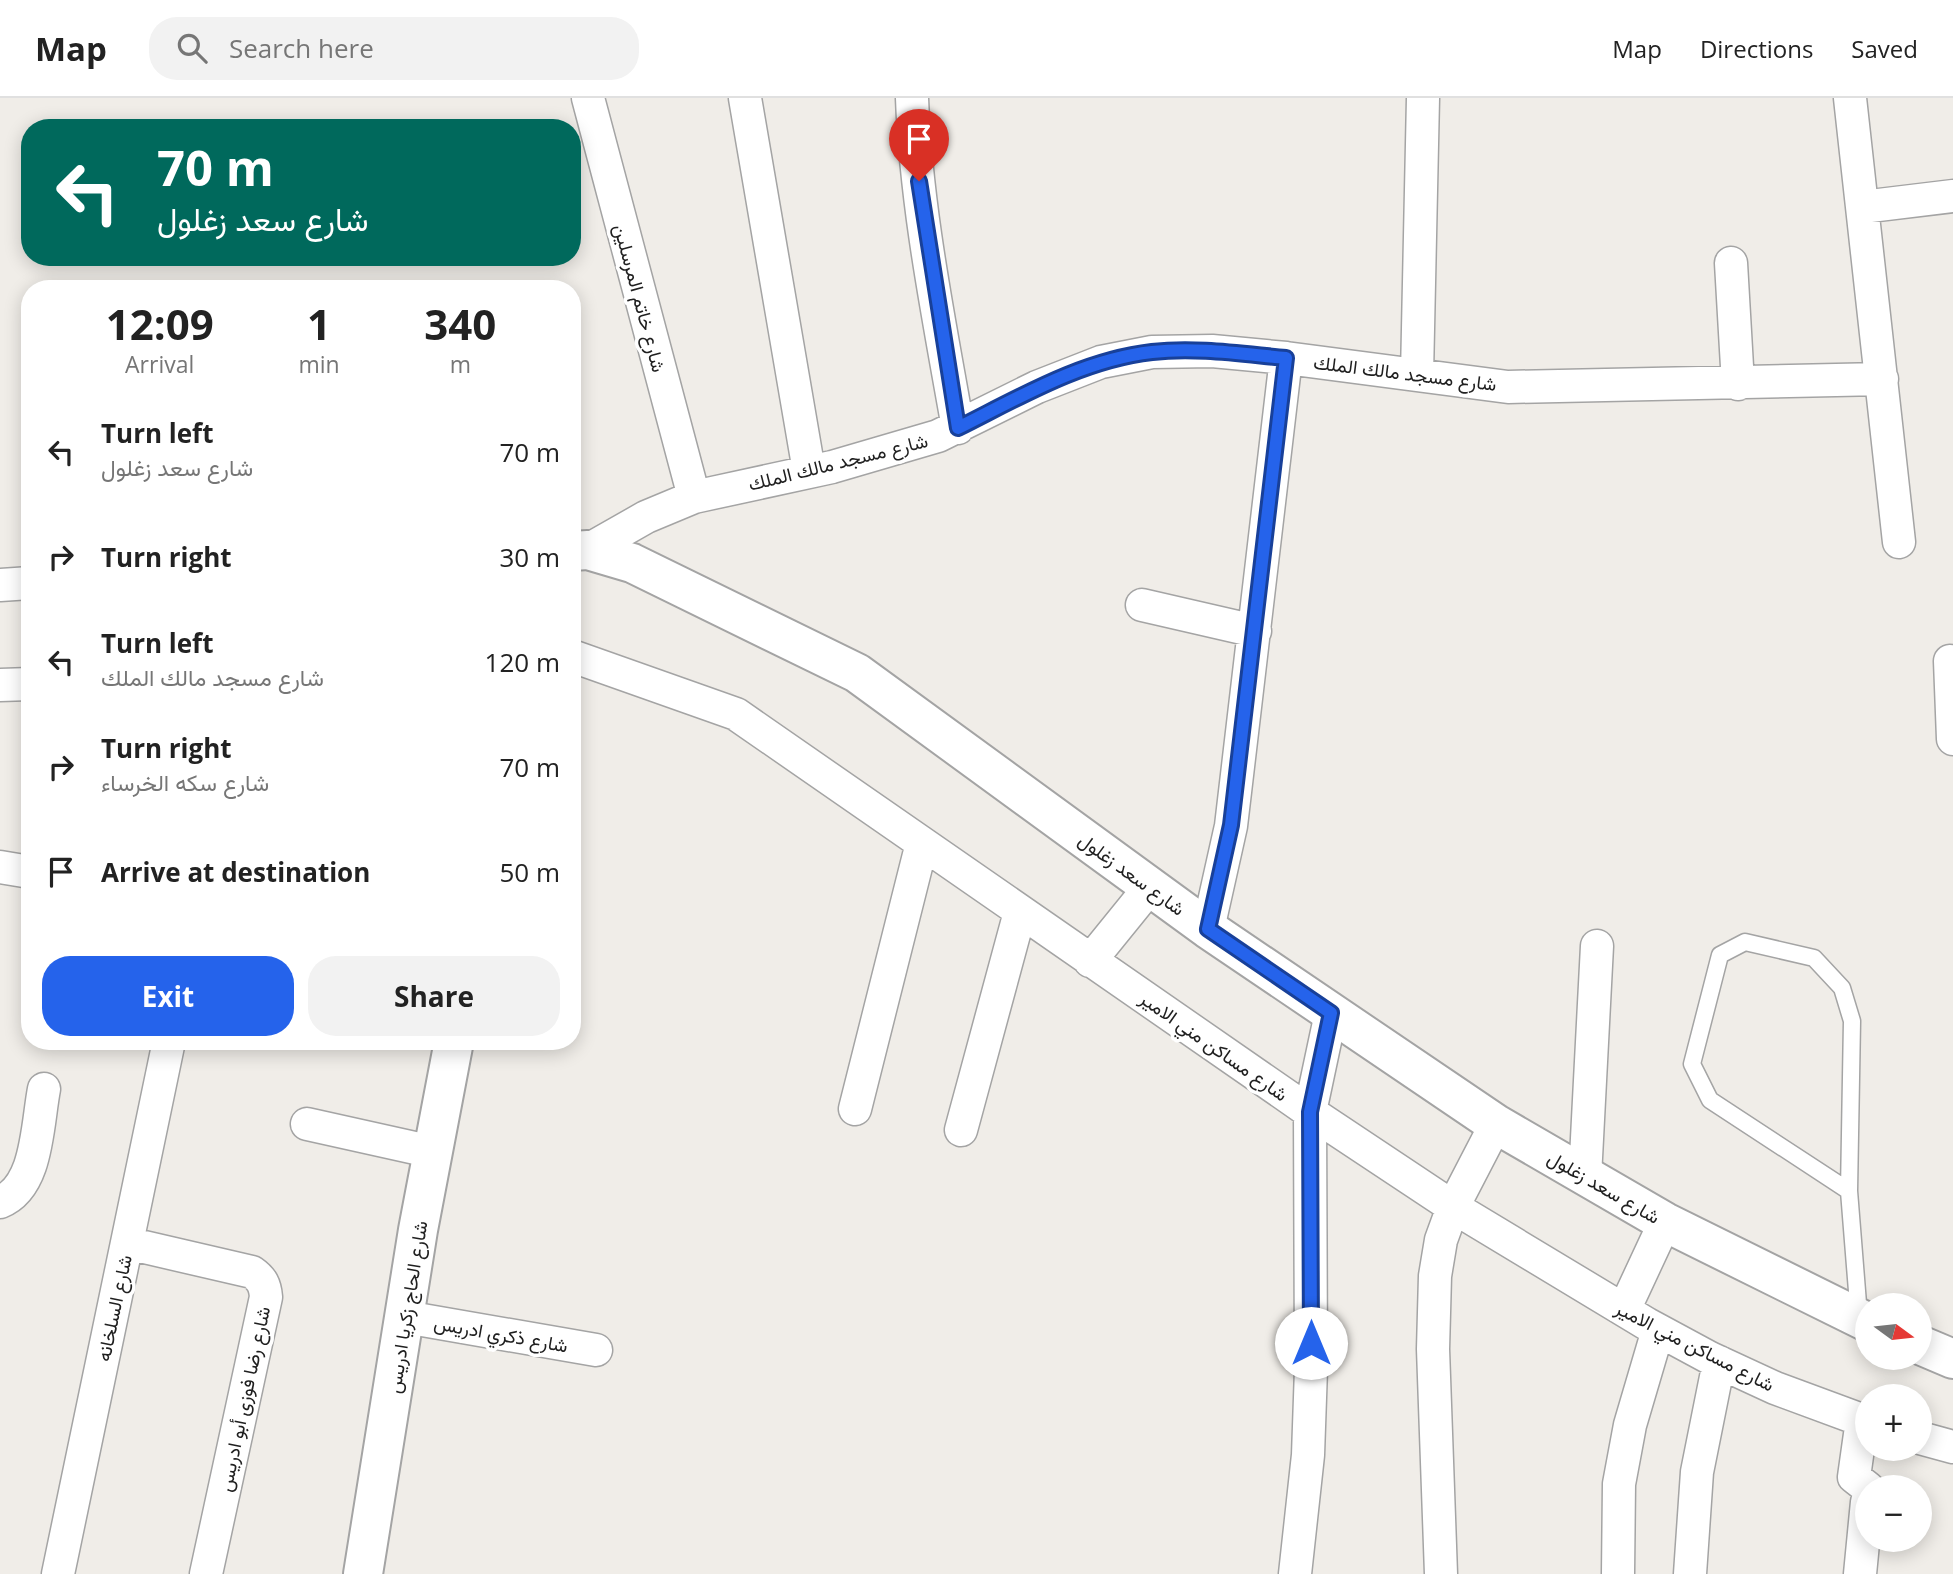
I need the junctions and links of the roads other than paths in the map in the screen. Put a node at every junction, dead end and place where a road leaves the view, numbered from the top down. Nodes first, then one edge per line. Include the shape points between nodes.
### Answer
1 (588, 98) edge
2 (745, 98) edge
3 (912, 98) edge
4 (1423, 98) edge
5 (1850, 98) edge
6 (1953, 196) edge
7 (1862, 207) junction
8 (1731, 263) dead end
9 (1286, 358) junction
10 (1417, 375) junction
11 (1882, 379) junction
12 (1738, 384) junction
13 (958, 428) junction
14 (809, 471) junction
15 (694, 497) junction
16 (1899, 542) dead end
17 (581, 550) edge
18 (581, 551) edge
19 (21, 583) edge
20 (0, 584) edge
21 (1142, 605) dead end
22 (1255, 631) junction
23 (581, 659) edge
24 (1950, 661) dead end
25 (21, 684) edge
26 (0, 685) edge
27 (1953, 739) edge
28 (922, 843) junction
29 (1150, 887) junction
30 (1020, 912) junction
31 (1208, 929) junction
32 (1597, 946) dead end
33 (1090, 961) junction
34 (1331, 1013) junction
35 (167, 1050) edge
36 (452, 1050) edge
37 (44, 1089) dead end
38 (855, 1109) dead end
39 (1310, 1112) junction
40 (307, 1124) dead end
41 (1496, 1124) junction
42 (961, 1130) dead end
43 (433, 1152) junction
44 (1585, 1177) junction
45 (1849, 1191) junction
46 (0, 1202) edge
47 (1453, 1207) junction
48 (1665, 1222) junction
49 (127, 1243) junction
50 (1860, 1293) edge
51 (1623, 1310) junction
52 (1855, 1316) edge
53 (405, 1317) junction
54 (1658, 1330) junction
55 (596, 1350) dead end
56 (1932, 1350) edge
57 (1953, 1359) edge
58 (1719, 1362) junction
59 (1855, 1417) edge
60 (1932, 1441) edge
61 (1953, 1447) edge
62 (1856, 1461) edge
63 (1855, 1478) edge
64 (1862, 1552) edge
65 (58, 1574) edge
66 (206, 1574) edge
67 (363, 1574) edge
68 (1296, 1574) edge
69 (1441, 1574) edge
70 (1618, 1574) edge
71 (1690, 1574) edge
72 (1860, 1574) edge

1 - 15 street, شارع خاتم المرسلين
2 - 14 street
3 - 13 street via 932,274
4 - 10 street
5 - 7 street
6 - 7 street
7 - 11 street
8 - 12 street
9 - 10 street, شارع مسجد مالك الملك
9 - 13 street, شارع مسجد مالك الملك via 1212,351 1152,352 1101,362 1037,387
9 - 22 street
10 - 12 street, شارع مسجد مالك الملك via 1508,387
11 - 12 street, شارع مسجد مالك الملك
11 - 16 street
13 - 14 street, شارع مسجد مالك الملك
14 - 15 street, شارع مسجد مالك الملك
15 - 17 street, شارع مسجد مالك الملك
18 - 29 street, شارع سعد زغلول via 632,563 675,581 857,673
19 - 20 street
21 - 22 street
22 - 31 street via 1231,825
23 - 28 street, شارع مساكن مني الامير via 736,714
24 - 27 street
25 - 26 street
28 - 30 street, شارع مساكن مني الامير
28 - 38 street
29 - 31 street, شارع سعد زغلول
29 - 33 street
30 - 33 street, شارع مساكن مني الامير
30 - 42 street
31 - 34 street, شارع سعد زغلول
32 - 44 street
33 - 39 street, شارع مساكن مني الامير
34 - 39 street
34 - 41 street, شارع سعد زغلول
35 - 49 street, شارع السلخانه
36 - 43 street, شارع الحاج زكريا ادريس
37 - 46 street via 28,1175 21,1188
39 - 47 street, شارع مساكن مني الامير
39 - 68 street via 1311,1394
40 - 43 street
41 - 44 street, شارع سعد زغلول
41 - 47 street
43 - 53 street, شارع الحاج زكريا ادريس
44 - 48 street, شارع سعد زغلول
45 - 45 lane via 1852,1021 1842,988 1814,958 1745,942 1720,955 1692,1064 1710,1100
45 - 50 lane
47 - 51 street, شارع مساكن مني الامير
47 - 69 street via 1441,1240 1433,1312
48 - 51 street
48 - 52 street, شارع سعد زغلول
49 - 65 street, شارع السلخانه
49 - 66 street, شارع رضا فوزى أبو ادريس via 252,1272 265,1287
51 - 54 street, شارع مساكن مني الامير
53 - 55 street, شارع ذكري ادريس
53 - 67 street, شارع الحاج زكريا ادريس
54 - 58 street, شارع مساكن مني الامير
54 - 70 street via 1630,1425 1619,1483
56 - 57 street
58 - 59 street, شارع مساكن مني الامير
58 - 71 street via 1697,1472
60 - 61 street
62 - 63 street
64 - 72 street

